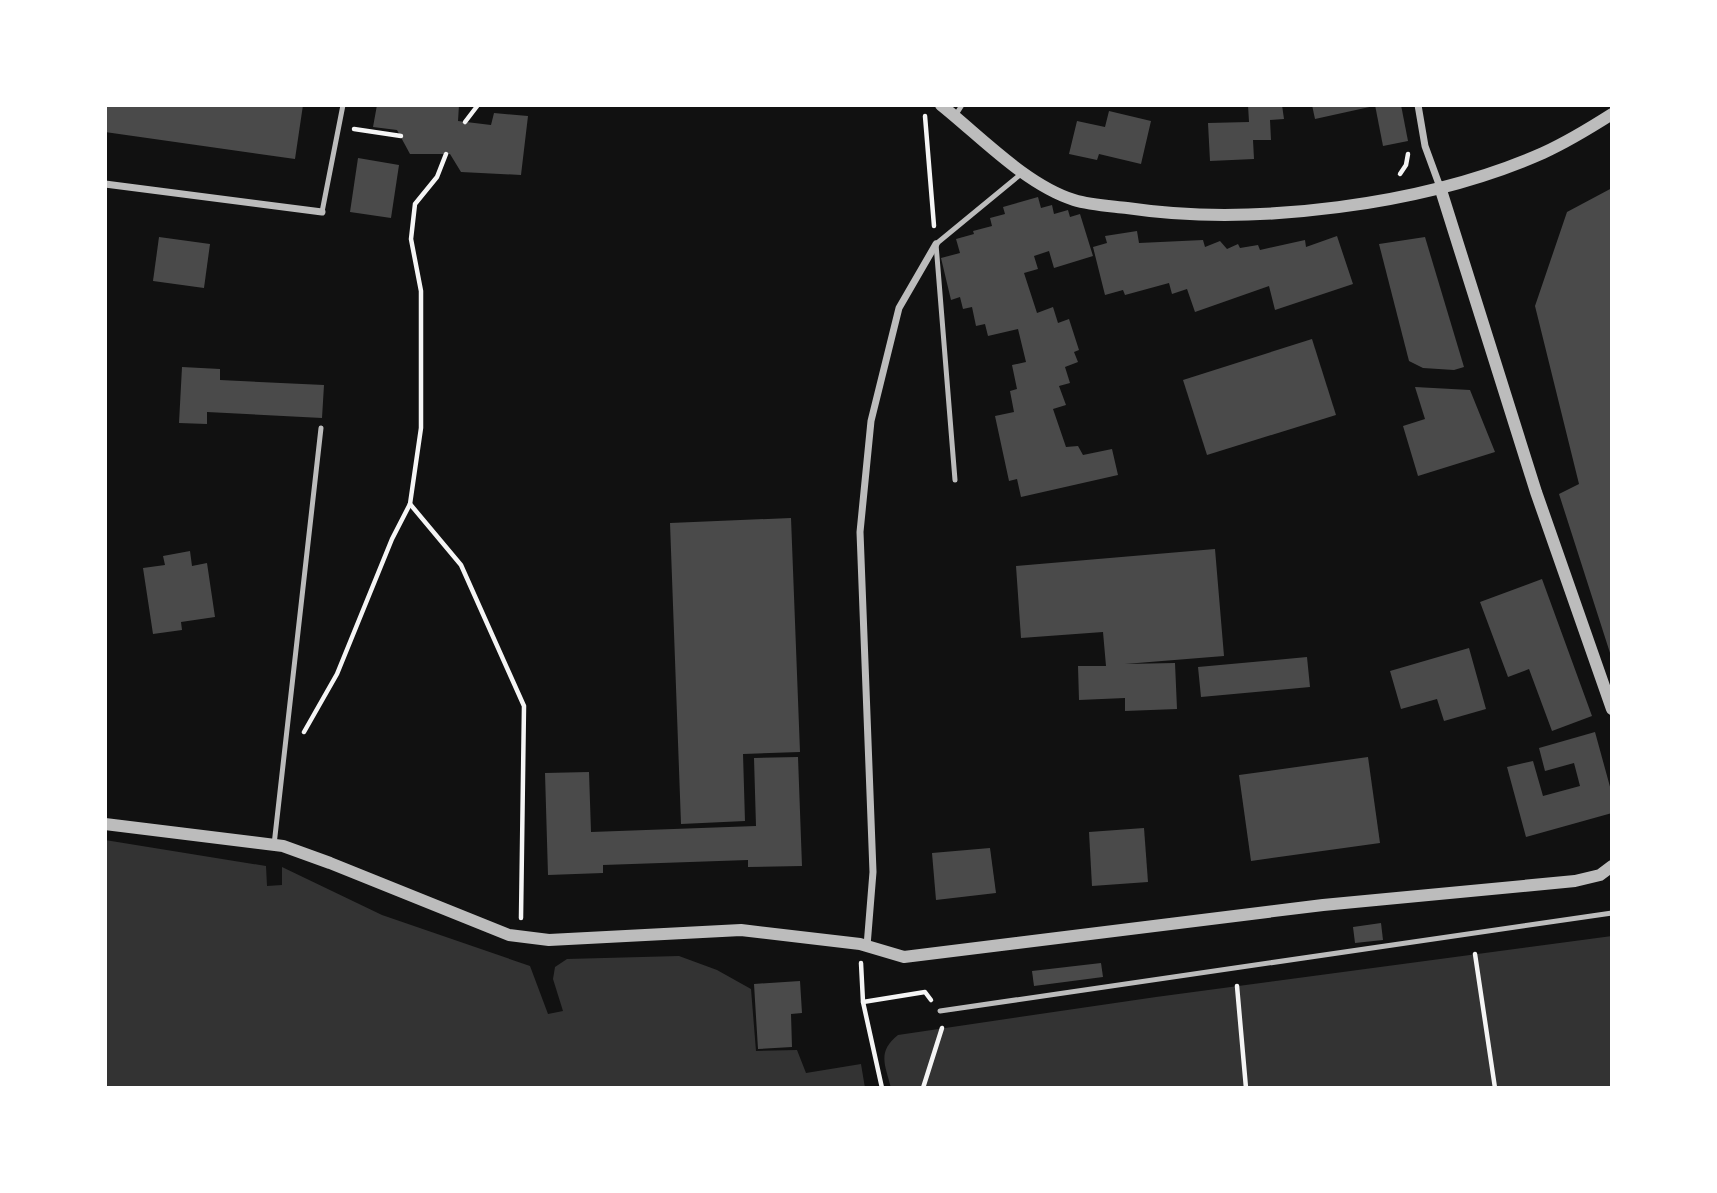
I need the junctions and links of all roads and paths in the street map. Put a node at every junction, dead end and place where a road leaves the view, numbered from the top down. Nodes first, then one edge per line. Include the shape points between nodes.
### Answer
1 (343, 105) edge
2 (478, 105) edge
3 (924, 105) edge
4 (941, 105) edge
5 (1418, 105) edge
6 (958, 110) edge
7 (1612, 114) edge
8 (465, 122) dead end
9 (339, 127) junction
10 (401, 136) dead end
11 (1408, 153) dead end
12 (446, 154) dead end
13 (1023, 172) junction
14 (1400, 174) dead end
15 (105, 184) edge
16 (1440, 187) junction
17 (322, 212) joint
18 (936, 244) junction
19 (321, 428) dead end
20 (955, 480) dead end
21 (410, 504) junction
22 (1612, 709) edge
23 (303, 735) dead end
24 (105, 824) edge
25 (274, 845) junction
26 (1612, 866) edge
27 (1612, 913) edge
28 (521, 936) junction
29 (864, 945) junction
30 (1475, 954) dead end
31 (1237, 986) dead end
32 (863, 1002) junction
33 (940, 1012) joint
34 (942, 1028) dead end
35 (882, 1088) edge
36 (923, 1088) edge
37 (1245, 1088) edge
38 (1495, 1088) edge

1 - 9 lane
2 - 8 path
3 - 18 path
4 - 6 street
5 - 16 street via 1425,146
6 - 13 street
7 - 16 street via 1542,153
9 - 10 path
9 - 17 lane
11 - 14 path
12 - 21 path via 437,177 415,204 411,239 421,291 421,428
13 - 16 street via 1074,200 1170,215 1290,214
13 - 18 lane
15 - 17 street
16 - 22 street via 1536,492
18 - 20 lane
18 - 29 street via 899,308 872,421 860,532 873,872
19 - 25 lane
21 - 23 path via 337,674
21 - 28 path via 461,565 524,706
24 - 25 street
25 - 28 street
26 - 29 street via 1575,881 1323,905 904,957
27 - 33 lane
28 - 29 street via 549,940 741,930
29 - 32 path
30 - 38 path
31 - 37 path
32 - 33 path via 925,992
32 - 35 path
34 - 36 path

